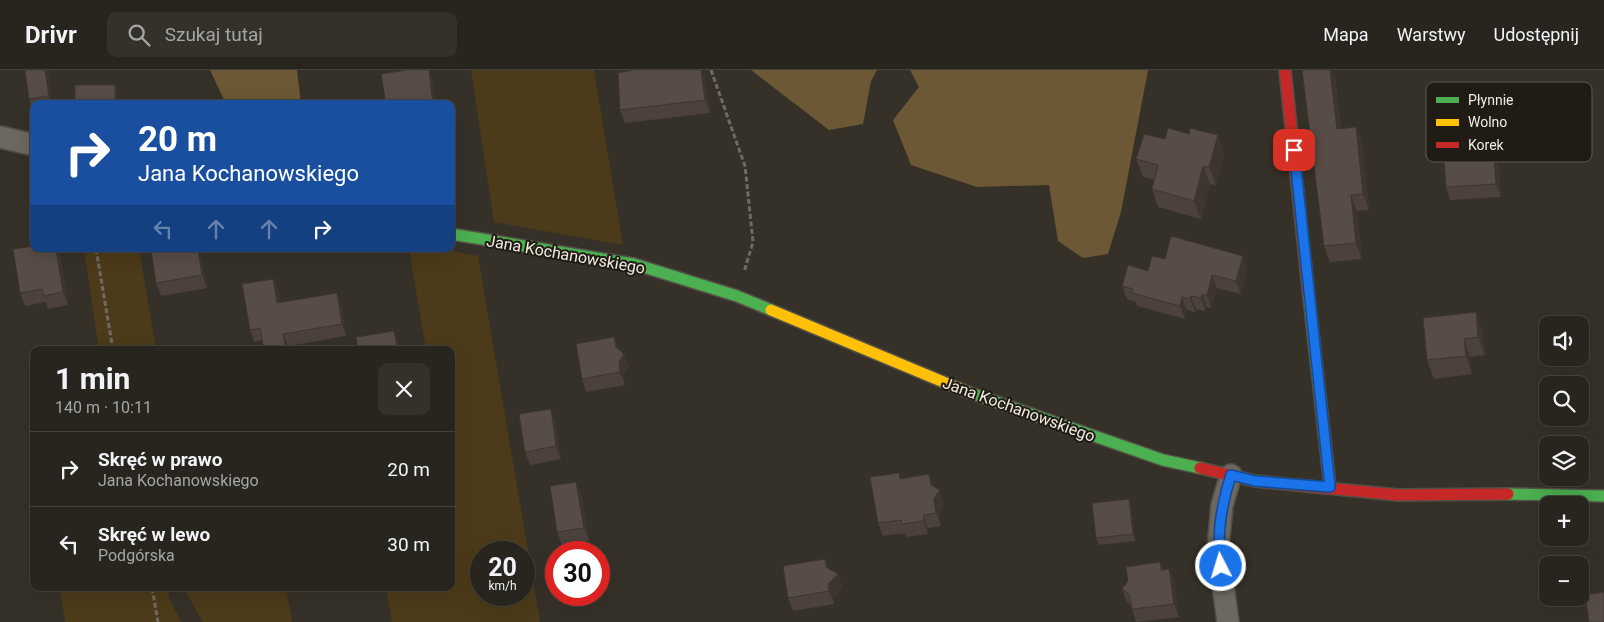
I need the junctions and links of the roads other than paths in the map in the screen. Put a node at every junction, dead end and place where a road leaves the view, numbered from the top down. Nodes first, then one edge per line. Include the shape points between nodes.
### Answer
1 (1285, 70) edge
2 (0, 137) edge
3 (30, 144) edge
4 (455, 235) edge
5 (1231, 475) junction
6 (1330, 487) junction
7 (1604, 496) edge
8 (1228, 622) edge

1 - 6 street
2 - 3 street
4 - 5 street, Jana Kochanowskiego via 634,264 736,296 985,400 1163,460
5 - 6 street, Jana Kochanowskiego via 1255,481
5 - 8 street via 1222,505 1218,548
6 - 7 street, Jana Kochanowskiego via 1398,495 1550,492

